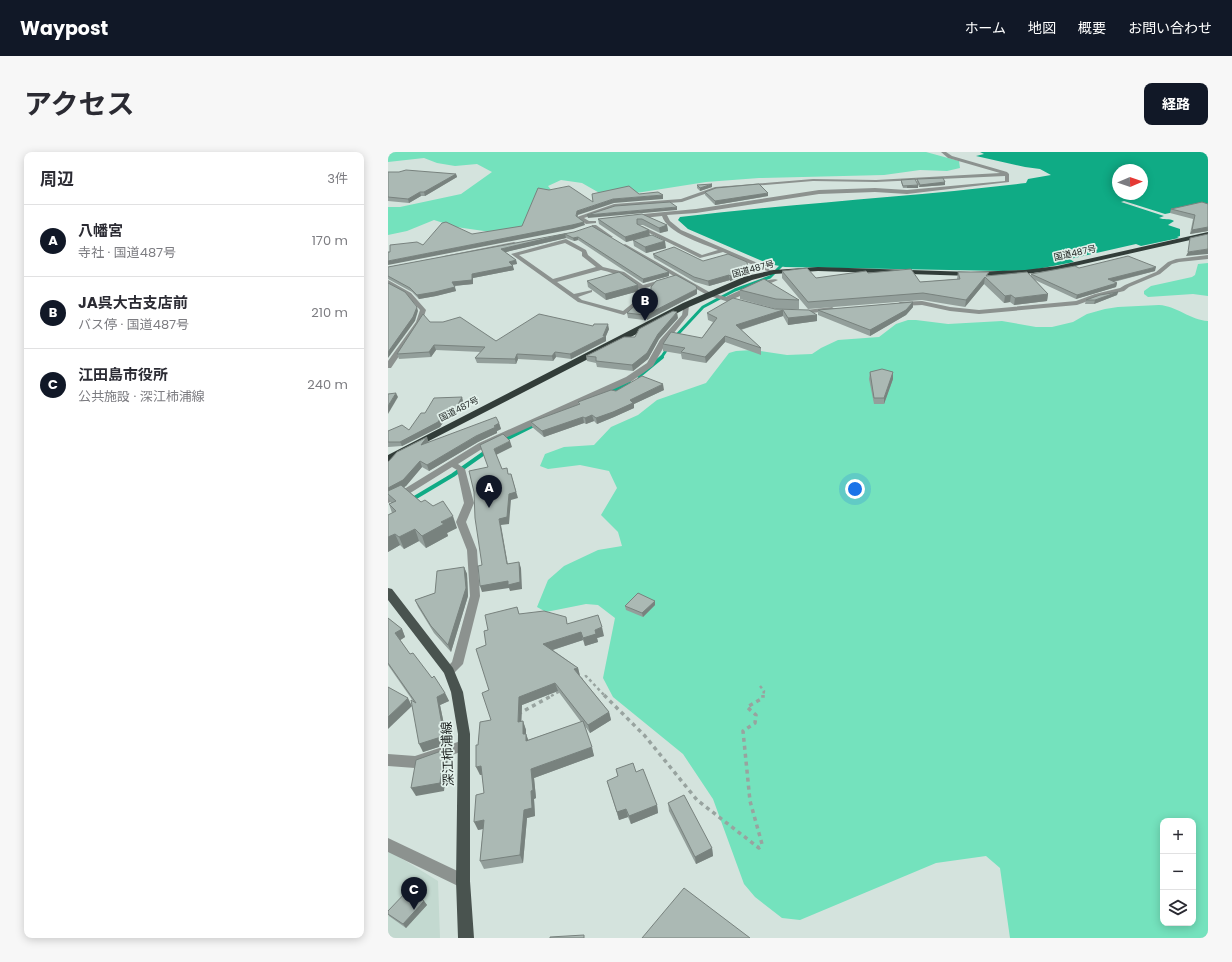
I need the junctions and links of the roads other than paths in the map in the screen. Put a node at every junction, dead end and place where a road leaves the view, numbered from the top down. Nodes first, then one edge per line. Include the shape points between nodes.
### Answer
1 (943, 152) edge
2 (1007, 174) junction
3 (845, 180) junction
4 (847, 191) junction
5 (664, 215) junction
6 (623, 218) edge
7 (601, 221) edge
8 (594, 224) junction
9 (640, 227) edge
10 (588, 228) edge
11 (679, 231) junction
12 (1208, 234) edge
13 (659, 236) junction
14 (652, 238) edge
15 (533, 241) edge
16 (518, 243) edge
17 (632, 244) edge
18 (625, 246) junction
19 (541, 247) junction
20 (680, 247) junction
21 (673, 249) edge
22 (723, 250) junction
23 (652, 255) edge
24 (646, 257) junction
25 (1208, 257) edge
26 (437, 259) edge
27 (601, 268) junction
28 (679, 276) junction
29 (774, 276) junction
30 (552, 281) junction
31 (388, 282) edge
32 (642, 287) junction
33 (590, 291) edge
34 (709, 294) junction
35 (573, 296) junction
36 (726, 300) junction
37 (892, 304) edge
38 (686, 305) junction
39 (746, 305) edge
40 (842, 308) edge
41 (788, 312) edge
42 (388, 366) edge
43 (388, 458) edge
44 (451, 463) junction
45 (388, 500) edge
46 (388, 592) edge
47 (449, 670) junction
48 (464, 745) junction
49 (388, 760) edge
50 (388, 845) edge
51 (463, 881) junction
52 (464, 937) edge

1 - 2 street via 950,157
2 - 3 street
2 - 4 street via 1007,182 970,187 907,192
3 - 4 street
3 - 8 street via 813,180 722,188 682,200 614,206 580,217
4 - 5 street via 819,192
5 - 6 street
5 - 11 street via 664,219
7 - 8 street
8 - 10 street
8 - 18 street
9 - 13 street
11 - 13 street
11 - 22 street
12 - 29 highway, 国道487号 via 1057,268 1025,272 971,274 841,269
13 - 14 street
13 - 20 street
15 - 19 street
16 - 26 street
17 - 18 street
18 - 24 street
19 - 27 street via 566,241 584,251 584,255
19 - 30 street via 514,254
20 - 21 street
20 - 22 street via 702,257
22 - 29 street
23 - 24 street
24 - 28 street
25 - 37 street via 1178,260 1158,273 1122,290 1097,295 1077,303 979,312 922,303
27 - 30 street
27 - 32 street via 622,273
28 - 32 street
28 - 34 street
29 - 34 highway, 国道487号 via 739,282
29 - 36 street
30 - 35 street
31 - 42 street via 409,294 423,310 419,322
32 - 35 street via 648,294 624,313 580,301
33 - 35 street
34 - 36 street
34 - 38 highway, 国道487号
36 - 39 street
38 - 43 highway, 国道487号
38 - 44 street via 685,315 663,342 650,364 629,379 502,436
40 - 41 street
44 - 45 street via 404,493
44 - 47 street via 461,469 469,503 461,522 472,550 475,596 457,664
46 - 47 main road, 深江柿浦線
47 - 48 main road, 深江柿浦線 via 457,692
48 - 49 street via 415,762
48 - 51 main road, 深江柿浦線
50 - 51 street
51 - 52 main road, 深江柿浦線

